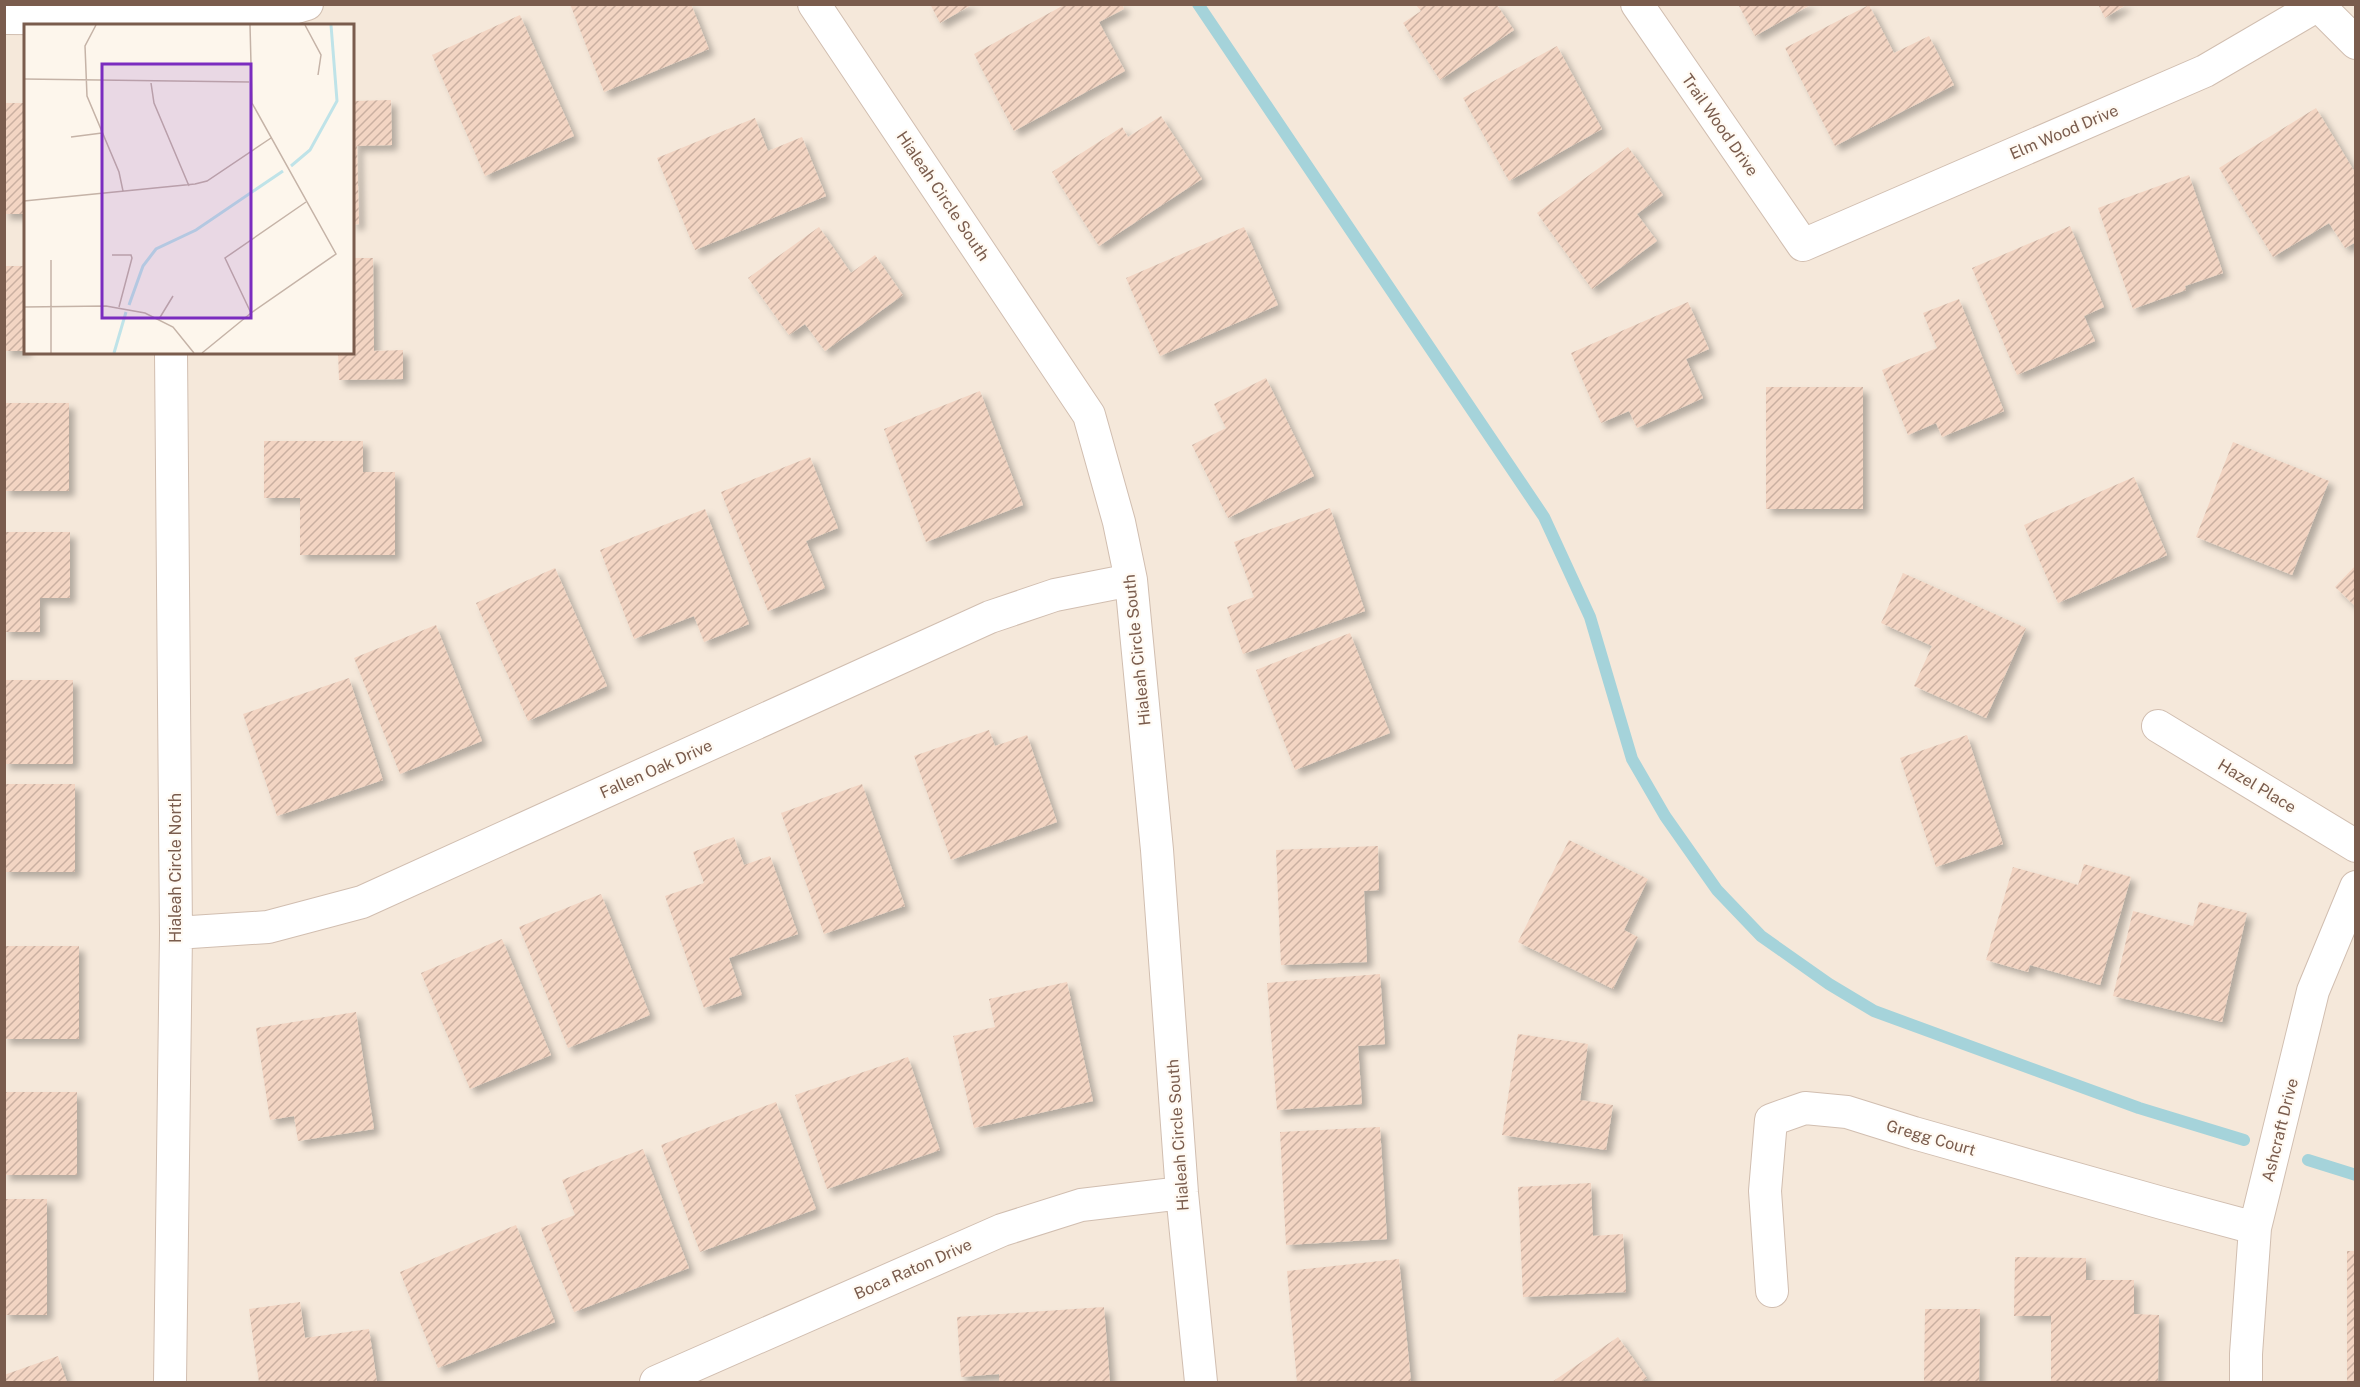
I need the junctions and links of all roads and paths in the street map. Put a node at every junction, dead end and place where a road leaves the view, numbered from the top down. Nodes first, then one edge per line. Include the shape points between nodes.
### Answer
1 (308, 4) edge
2 (814, 4) edge
3 (1636, 4) edge
4 (2317, 5) edge
5 (4, 18) edge
6 (168, 22) edge
7 (2355, 43) edge
8 (1803, 245) joint
9 (171, 354) edge
10 (1131, 580) junction
11 (2158, 726) dead end
12 (2355, 846) edge
13 (2355, 887) edge
14 (176, 933) junction
15 (1182, 1192) junction
16 (2255, 1228) junction
17 (1772, 1291) dead end
18 (170, 1383) edge
19 (656, 1383) edge
20 (1201, 1383) edge
21 (2246, 1383) edge

1 - 6 street via 270,15
2 - 10 street, Hialeah Circle South via 1089,416
3 - 8 street, Trail Wood Drive
4 - 7 street
4 - 8 street, Elm Wood Drive via 2205,71
5 - 6 street
9 - 14 street, Hialeah Circle North
10 - 14 street, Fallen Oak Drive via 1055,594 990,618 362,902 268,927
10 - 15 street, Hialeah Circle South via 1157,850
11 - 12 street, Hazel Place
13 - 16 street, Ashcraft Drive via 2313,990
14 - 18 street, Hialeah Circle North
15 - 19 street, Boca Raton Drive via 1081,1205 1002,1230
15 - 20 street, Hialeah Circle South
16 - 17 street, Gregg Court via 1847,1112 1806,1108 1772,1120 1765,1191
16 - 21 street, Ashcraft Drive

